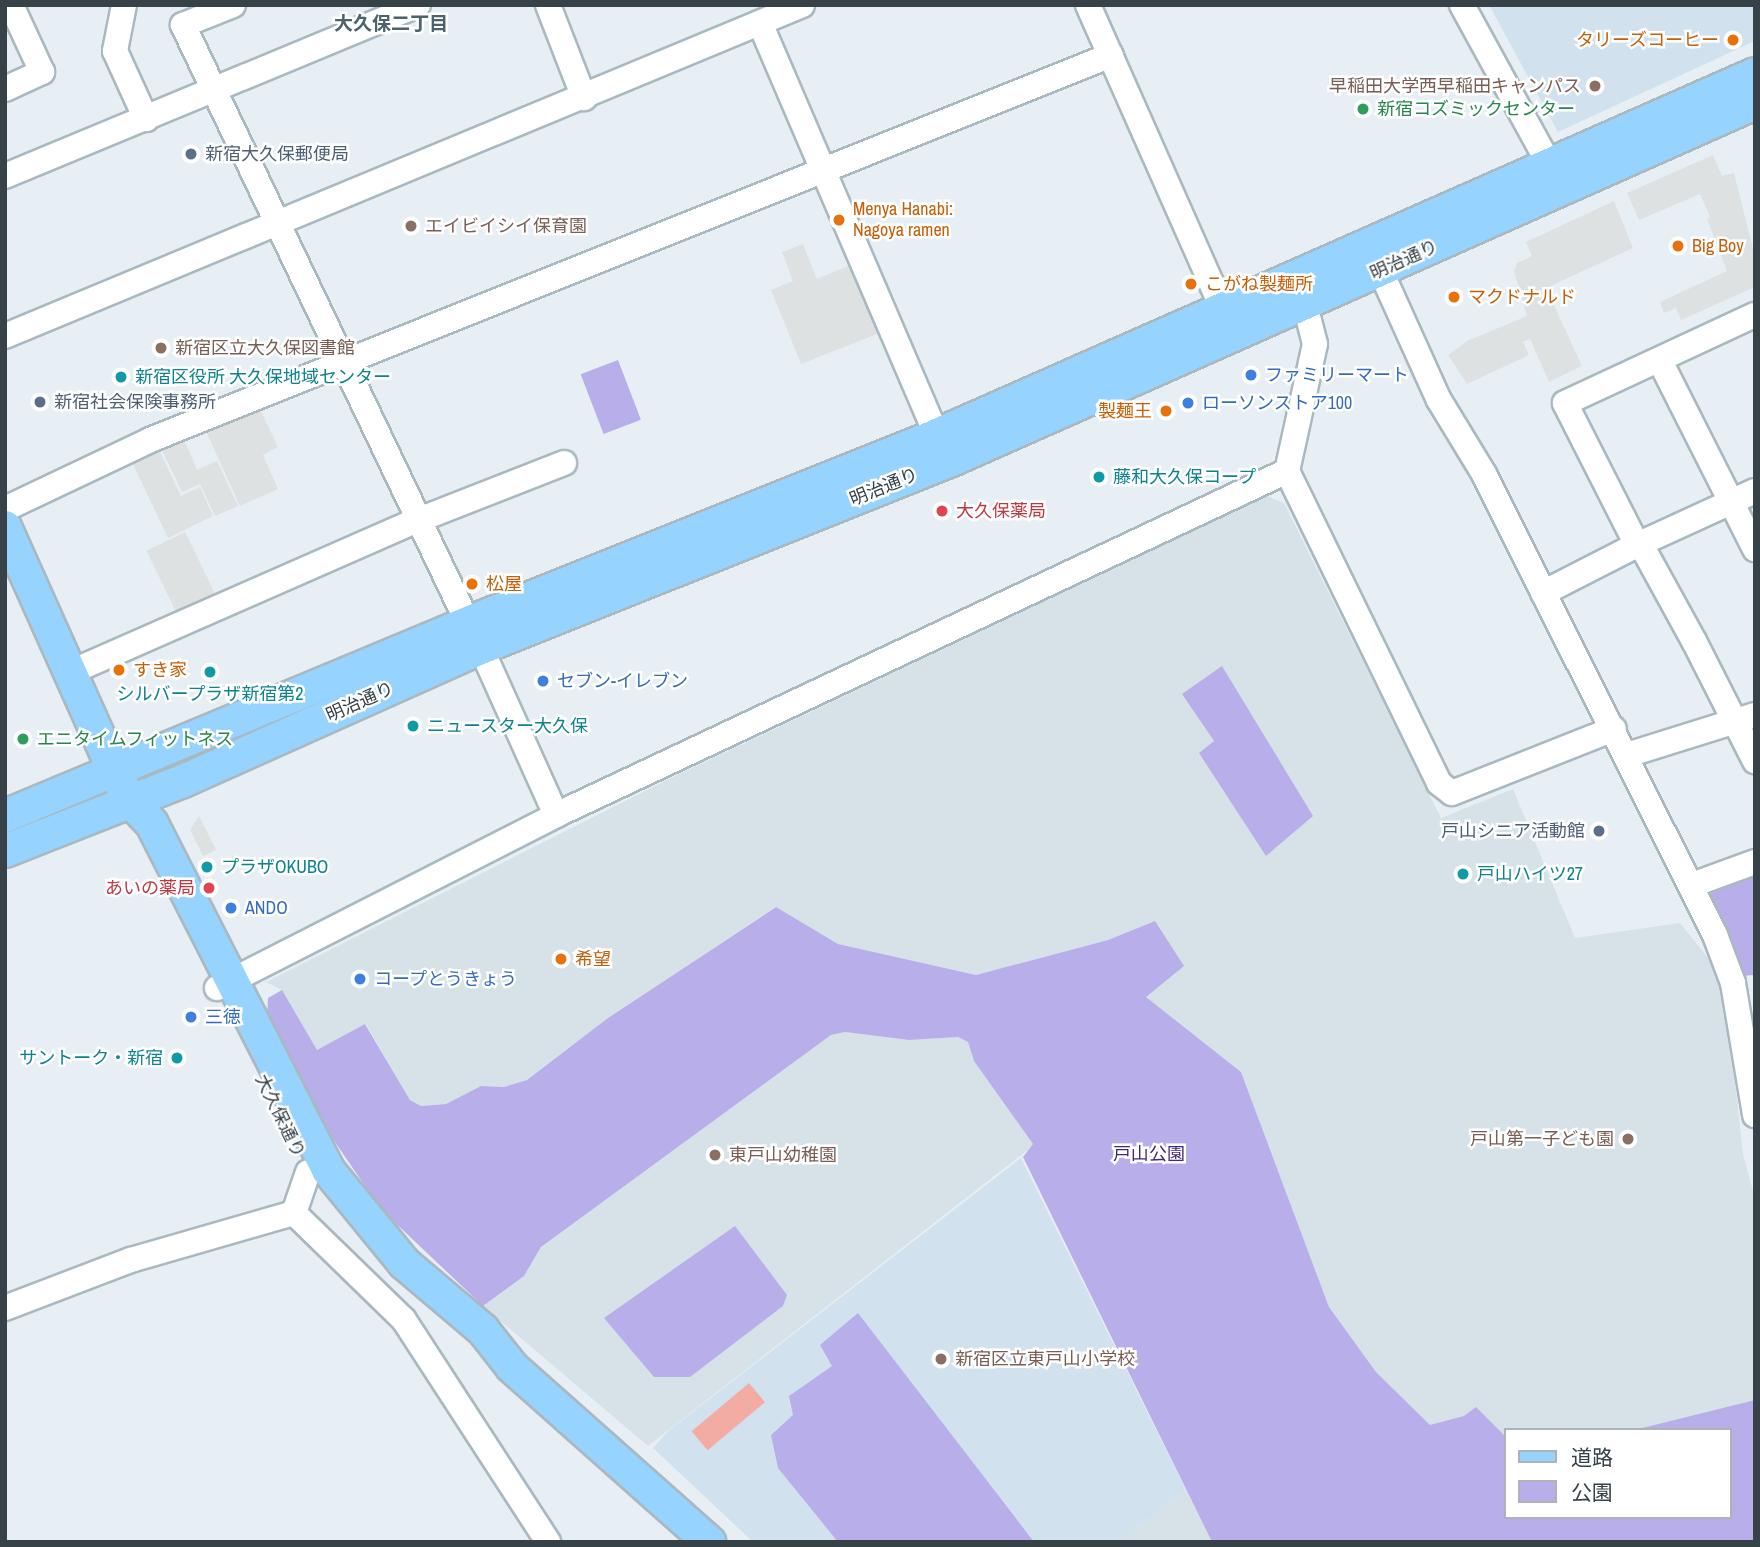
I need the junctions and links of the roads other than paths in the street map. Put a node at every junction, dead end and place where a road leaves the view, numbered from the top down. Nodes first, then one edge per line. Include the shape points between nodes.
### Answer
1 (11, 5) edge
2 (124, 5) edge
3 (233, 5) edge
4 (418, 5) edge
5 (548, 5) edge
6 (802, 5) edge
7 (1088, 5) edge
8 (1462, 5) edge
9 (760, 23) junction
10 (1111, 55) junction
11 (1755, 74) edge
12 (5, 89) edge
13 (214, 90) junction
14 (584, 98) junction
15 (1755, 103) edge
16 (146, 119) junction
17 (1550, 166) junction
18 (827, 172) junction
19 (5, 176) edge
20 (275, 222) junction
21 (1375, 259) junction
22 (1306, 305) junction
23 (1755, 315) edge
24 (1229, 324) junction
25 (5, 336) edge
26 (1660, 361) junction
27 (341, 362) junction
28 (937, 435) junction
29 (564, 463) dead end
30 (1287, 471) junction
31 (1755, 491) edge
32 (1731, 502) junction
33 (5, 509) edge
34 (416, 521) junction
35 (5, 527) edge
36 (1637, 545) junction
37 (1755, 549) edge
38 (1543, 593) junction
39 (474, 636) junction
40 (69, 673) junction
41 (1746, 718) edge
42 (1614, 729) junction
43 (1627, 755) junction
44 (1755, 761) edge
45 (115, 774) junction
46 (131, 802) junction
47 (556, 815) junction
48 (5, 816) edge
49 (5, 851) edge
50 (1755, 862) edge
51 (1692, 885) junction
52 (224, 984) junction
53 (1755, 1115) edge
54 (308, 1172) junction
55 (294, 1213) junction
56 (5, 1308) edge
57 (512, 1367) junction
58 (548, 1542) edge
59 (709, 1542) edge

1 - 12 street via 42,72
2 - 16 street via 115,51
3 - 13 street via 183,25
4 - 13 street
5 - 14 street
6 - 9 street
7 - 10 street
8 - 17 street
9 - 14 street
9 - 18 street
10 - 18 street
10 - 24 street
11 - 17 main road, 明治通り
13 - 16 street
13 - 20 street
14 - 20 street
15 - 21 main road, 明治通り
16 - 19 street
17 - 21 main road, 明治通り
18 - 27 street
18 - 28 street
20 - 25 street
20 - 27 street
21 - 22 main road, 明治通り
21 - 24 main road, 明治通り
21 - 38 street via 1439,400 1484,474
22 - 24 main road, 明治通り
22 - 30 street via 1315,344
23 - 26 street
24 - 28 main road, 明治通り
24 - 39 main road, 明治通り via 954,459
26 - 32 street
26 - 36 street via 1565,403
27 - 33 street via 150,440
27 - 34 street
28 - 39 main road, 明治通り
29 - 34 street
30 - 42 street via 1439,783 1452,793
30 - 47 street
31 - 32 street
32 - 36 street
32 - 37 street
34 - 39 street
34 - 40 street
35 - 40 main road, 大久保通り
36 - 38 street
36 - 41 street
38 - 42 street
39 - 45 main road, 明治通り
39 - 46 main road, 明治通り
39 - 47 street
40 - 45 main road, 大久保通り
41 - 43 street
41 - 44 street
42 - 43 street
43 - 51 street
45 - 46 main road, 大久保通り
45 - 48 main road, 明治通り
46 - 49 main road, 明治通り
46 - 52 main road, 大久保通り via 136,829
47 - 52 street
50 - 51 street
51 - 53 street via 1733,983
52 - 54 main road, 大久保通り
52 - 57 main road, 大久保通り via 303,1129 354,1206 404,1263 483,1330
54 - 55 street
54 - 57 main road, 大久保通り via 338,1216 397,1282 480,1353
55 - 56 street via 131,1260
55 - 58 street via 404,1320
57 - 59 main road, 大久保通り

